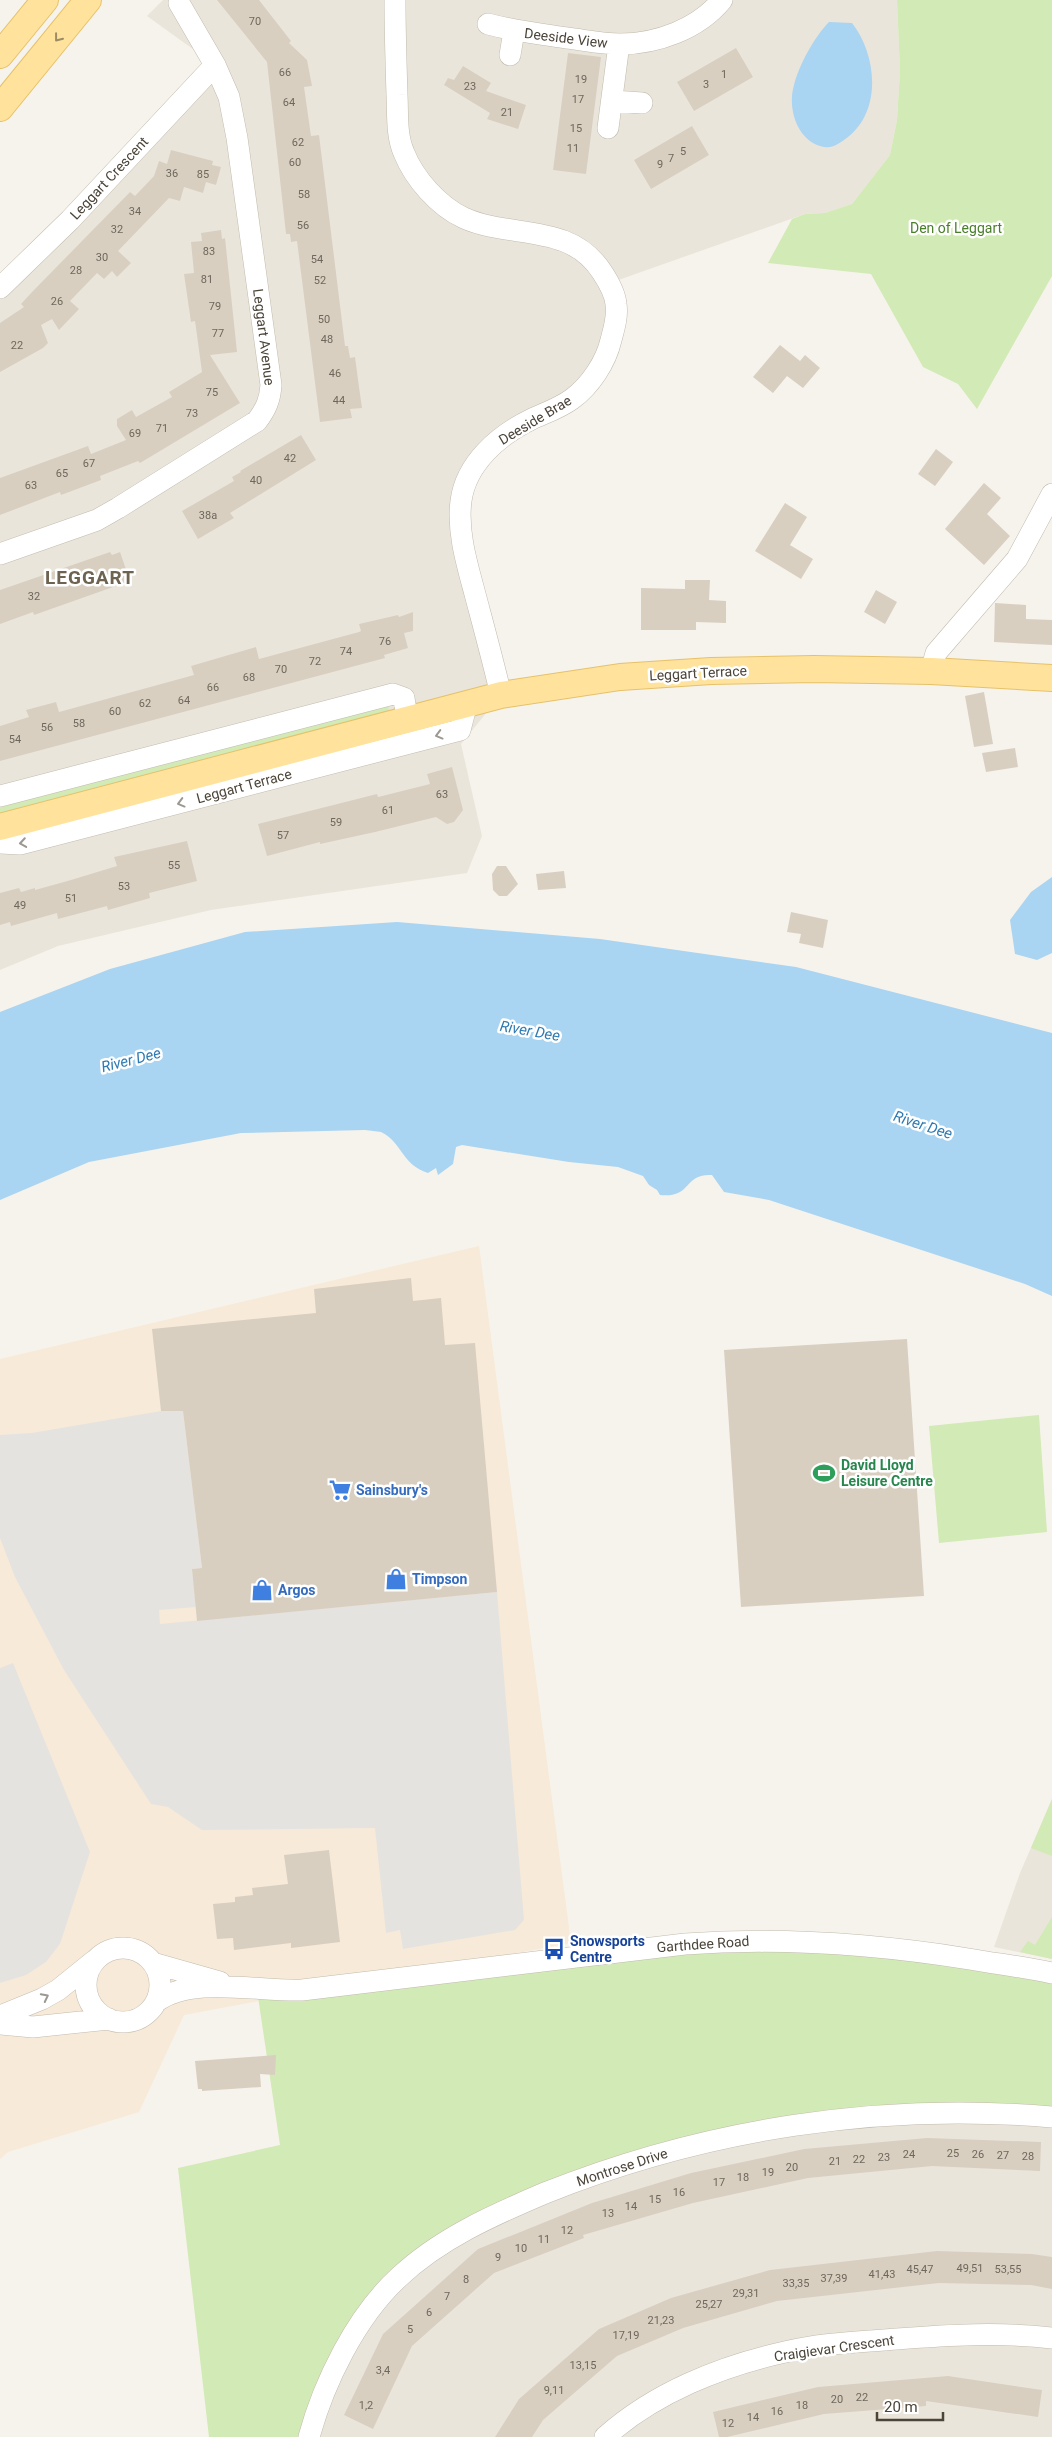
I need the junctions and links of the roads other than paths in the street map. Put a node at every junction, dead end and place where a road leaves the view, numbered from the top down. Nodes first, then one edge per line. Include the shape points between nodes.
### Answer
1 (45, 0) edge
2 (88, 0) edge
3 (395, 0) edge
4 (722, 0) edge
5 (179, 3) dead end
6 (488, 24) dead end
7 (514, 31) junction
8 (619, 44) junction
9 (0, 55) edge
10 (510, 55) dead end
11 (216, 65) junction
12 (613, 101) junction
13 (642, 103) dead end
14 (0, 108) edge
15 (608, 128) dead end
16 (0, 288) edge
17 (1052, 494) edge
18 (0, 554) edge
19 (931, 671) junction
20 (1052, 678) edge
21 (501, 695) junction
22 (466, 703) junction
23 (407, 718) junction
24 (0, 796) edge
25 (0, 827) edge
26 (0, 843) edge
27 (96, 1960) junction
28 (153, 1963) junction
29 (1052, 1973) edge
30 (235, 1987) junction
31 (156, 2002) junction
32 (0, 2016) edge
33 (109, 2019) junction
34 (0, 2024) edge
35 (1052, 2117) edge
36 (1052, 2338) edge
37 (309, 2437) edge
38 (605, 2437) edge

1 - 9 main road
2 -> 14 main road
3 - 21 street, Deeside Brae via 398,125 403,152 426,188 446,207 464,218 567,241 598,265 610,283 616,305 610,348 585,388 572,400 531,419 500,439 470,475 461,500 464,552
4 - 8 street, Deeside View via 679,33
5 - 11 street, Leggart Avenue
6 - 7 street, Deeside View
7 - 8 street, Deeside View
7 - 10 street, Deeside View
8 - 12 street, Deeside View
11 - 16 street, Leggart Crescent via 70,220
11 - 18 street, Leggart Avenue via 229,97 237,138 271,385 266,410 258,422 235,437 97,520
12 - 13 street
12 - 15 street, Deeside View
17 - 19 street via 1018,558 936,653
19 - 20 main road, Leggart Terrace
19 - 21 main road, Leggart Terrace via 711,671 620,677
21 - 22 main road, Leggart Terrace
22 - 23 main road, Leggart Terrace
22 -> 26 street, Leggart Terrace via 460,730 20,844
23 - 24 street via 404,698 393,694
23 - 25 main road, Leggart Terrace
27 - 28 street via 115,1949 126,1948 136,1950
32 -> 27 street via 50,1995
27 - 33 street via 86,1981 87,1992 91,2004
28 - 30 street, Garthdee Road
28 - 31 street via 160,1978
29 - 30 street, Garthdee Road via 869,1945 748,1940 676,1945 302,1990
30 - 31 street, Garthdee Road via 178,1990
31 - 33 street via 141,2018 130,2021
33 - 34 street via 33,2027
35 - 37 street, Montrose Drive via 960,2112 818,2122 707,2142 642,2158 510,2208 445,2242 398,2277 376,2301 353,2333
36 - 38 street, Craigievar Crescent via 1011,2333 936,2336 786,2351 685,2386 637,2412

